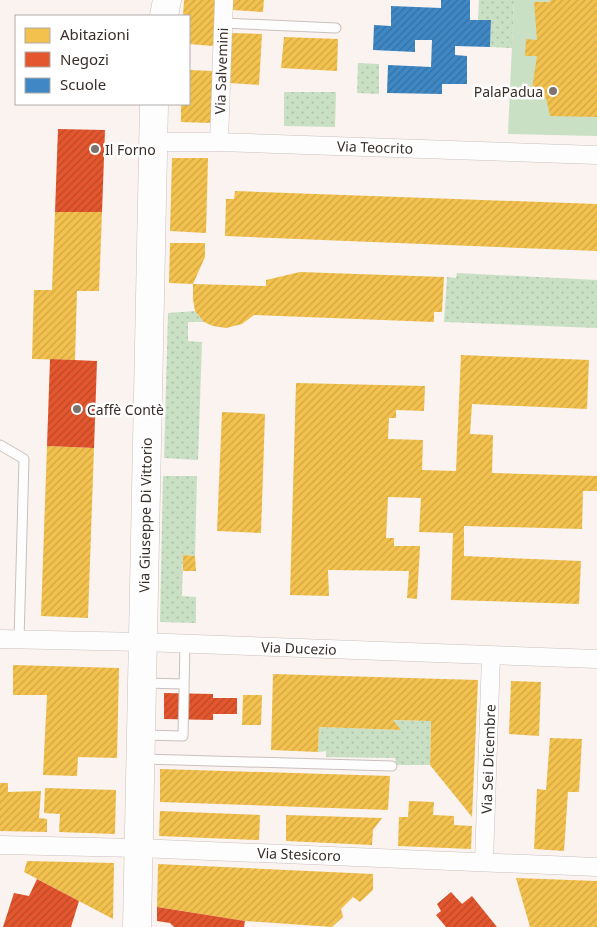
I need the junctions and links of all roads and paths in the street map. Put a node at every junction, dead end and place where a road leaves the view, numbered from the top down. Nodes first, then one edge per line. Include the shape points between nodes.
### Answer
1 (152, 0) edge
2 (167, 0) edge
3 (224, 0) edge
4 (152, 15) edge
5 (164, 15) edge
6 (223, 23) junction
7 (336, 28) dead end
8 (154, 105) edge
9 (153, 142) junction
10 (218, 142) junction
11 (597, 155) edge
12 (0, 445) edge
13 (0, 639) edge
14 (19, 640) junction
15 (143, 642) junction
16 (185, 644) junction
17 (492, 656) junction
18 (597, 660) edge
19 (142, 683) junction
20 (184, 684) junction
21 (140, 747) junction
22 (392, 766) dead end
23 (0, 845) edge
24 (138, 848) junction
25 (484, 862) junction
26 (597, 867) edge
27 (137, 927) edge

1 - 4 main road
2 - 5 main road
3 - 6 street, Via Salvemini
6 - 7 lane
6 - 10 street, Via Salvemini
8 - 9 main road, Via Giuseppe Di Vittorio
9 - 10 street, Via Teocrito
9 - 15 main road, Via Giuseppe Di Vittorio
10 - 11 street, Via Teocrito
12 - 14 lane via 24,459
13 - 14 street, Via Ducezio
14 - 15 street, Via Ducezio
15 - 16 street, Via Ducezio
15 - 19 main road, Via Giuseppe Di Vittorio
16 - 17 street, Via Ducezio
16 - 20 lane
17 - 18 street, Via Ducezio
17 - 25 street, Via Sei Dicembre
19 - 20 lane
19 - 21 main road, Via Giuseppe Di Vittorio
20 - 21 lane via 183,736
21 - 22 lane
21 - 24 main road, Via Giuseppe Di Vittorio
23 - 24 street, Via Stesicoro
24 - 25 street, Via Stesicoro
24 - 27 main road, Via Giuseppe Di Vittorio
25 - 26 street, Via Stesicoro

